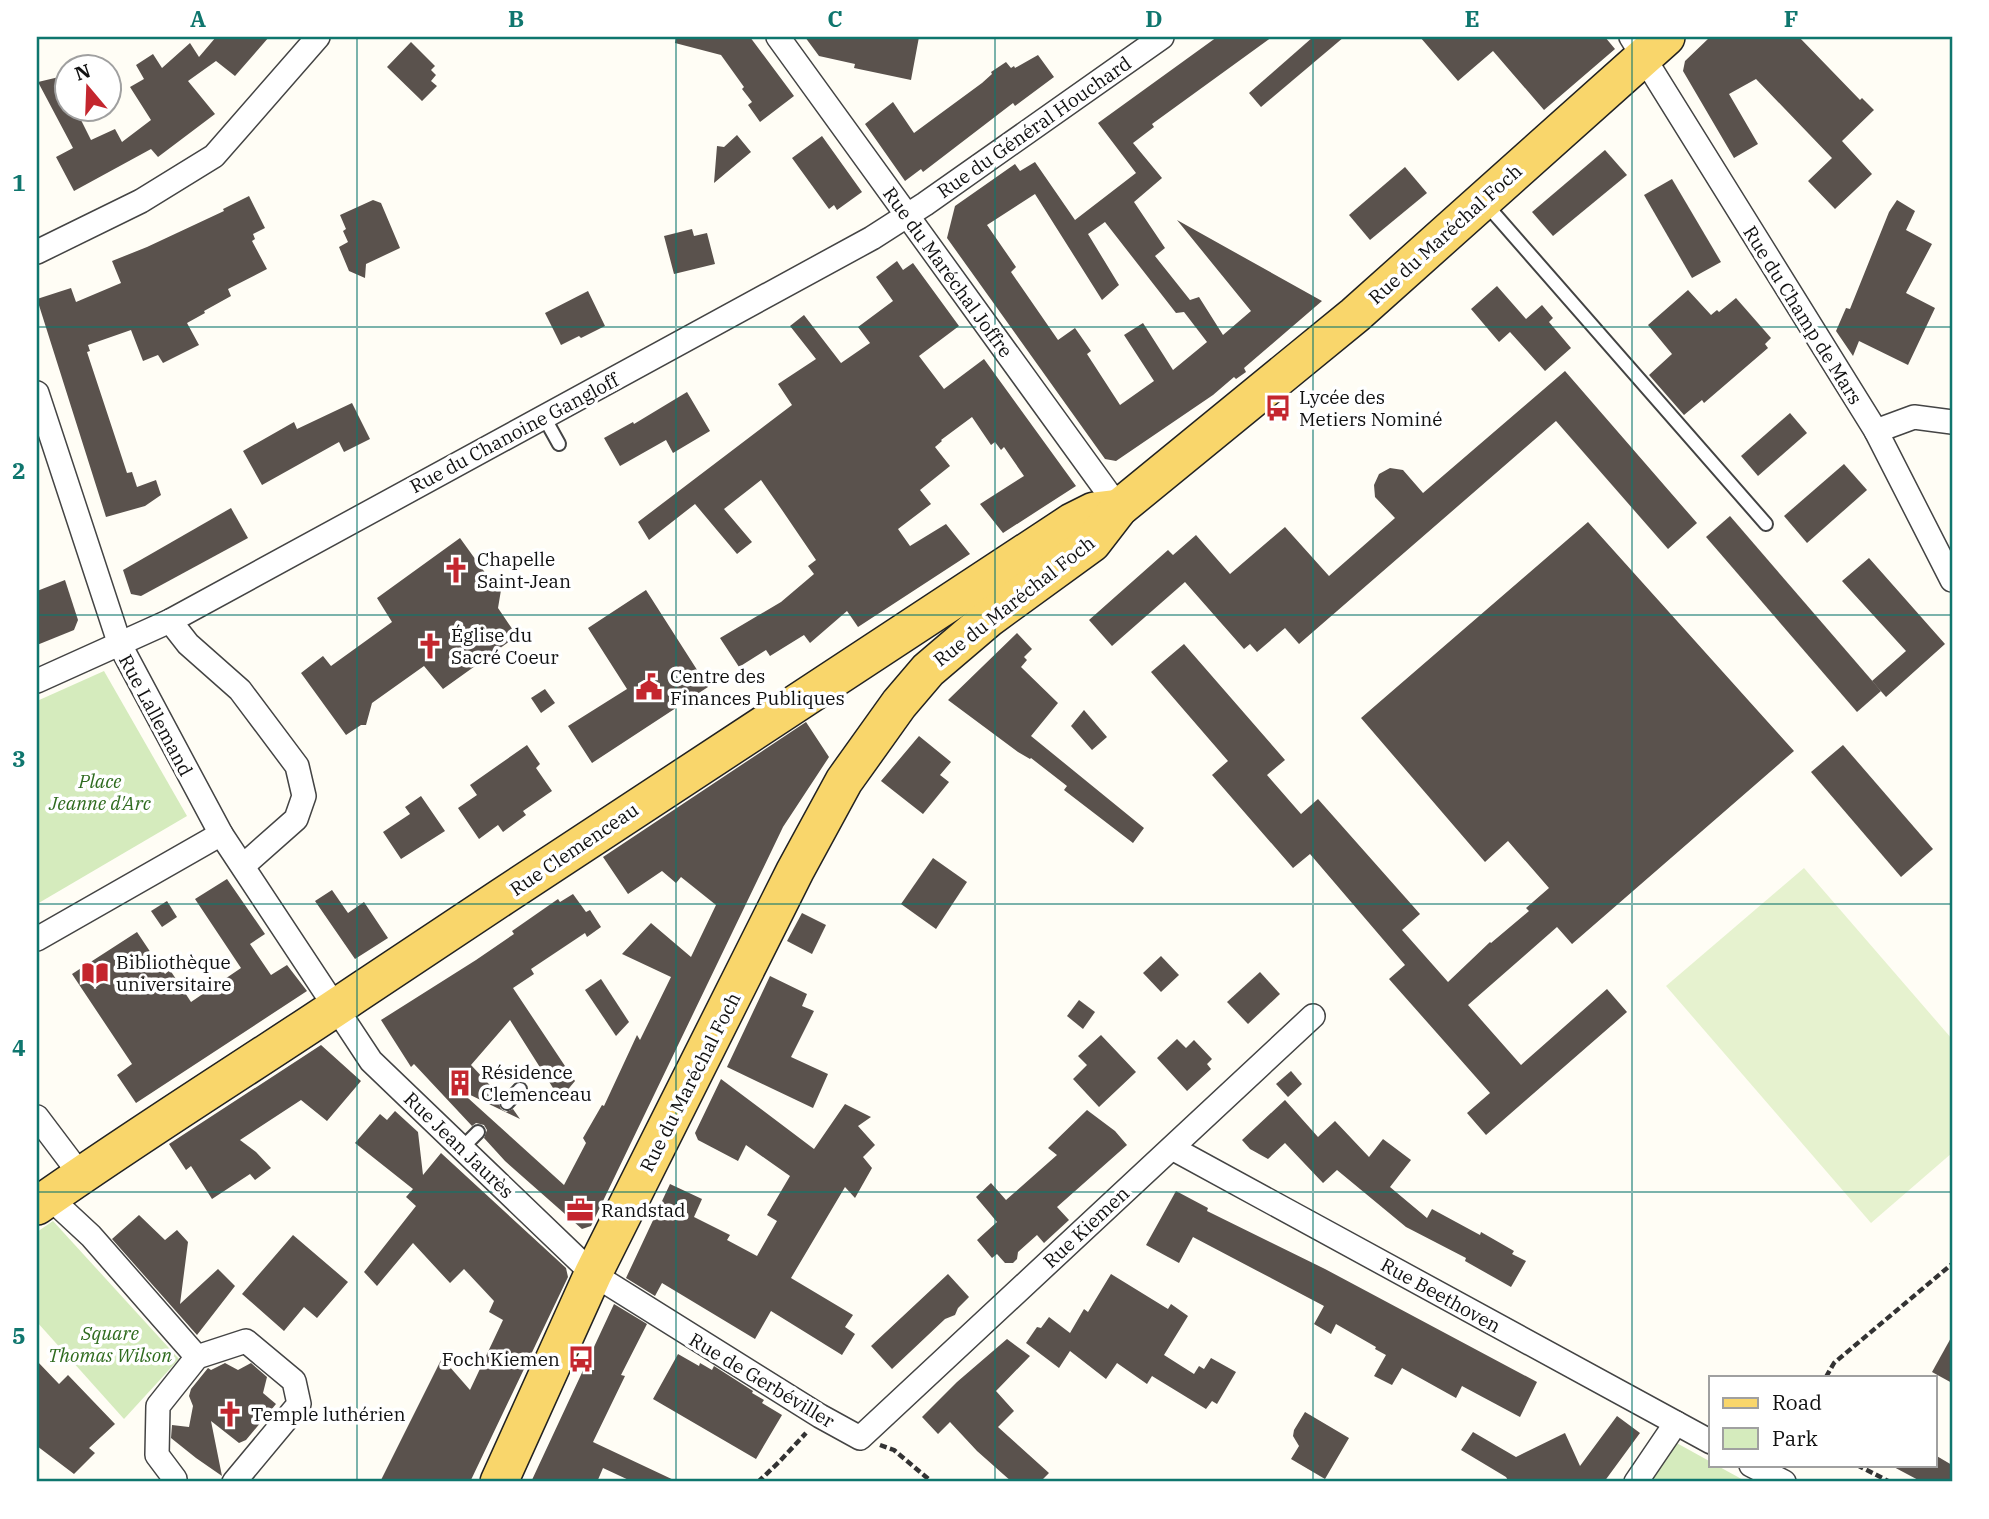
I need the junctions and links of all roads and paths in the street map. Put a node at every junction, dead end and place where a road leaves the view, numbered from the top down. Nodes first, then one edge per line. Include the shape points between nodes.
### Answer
1 (318, 37) edge
2 (778, 37) edge
3 (1162, 37) edge
4 (1647, 43) edge
5 (1483, 200) junction
6 (906, 217) junction
7 (37, 252) edge
8 (37, 393) edge
9 (544, 417) junction
10 (1952, 422) edge
11 (1876, 431) junction
12 (559, 444) dead end
13 (1119, 508) junction
14 (1766, 524) dead end
15 (1952, 580) edge
16 (978, 604) junction
17 (170, 621) junction
18 (914, 623) junction
19 (120, 645) junction
20 (946, 655) junction
21 (37, 681) edge
22 (221, 834) junction
23 (243, 866) junction
24 (37, 939) edge
25 (335, 1008) junction
26 (1313, 1016) dead end
27 (520, 1089) dead end
28 (507, 1103) dead end
29 (37, 1117) edge
30 (1172, 1148) junction
31 (80, 1174) junction
32 (43, 1201) edge
33 (1952, 1264) edge
34 (593, 1274) junction
35 (197, 1357) junction
36 (1827, 1376) edge
37 (820, 1416) junction
38 (1676, 1423) junction
39 (860, 1438) junction
40 (1709, 1441) edge
41 (1753, 1466) edge
42 (1859, 1466) edge
43 (177, 1481) edge
44 (234, 1482) edge
45 (499, 1482) edge
46 (758, 1482) edge
47 (932, 1482) edge
48 (1636, 1482) edge
49 (1782, 1482) edge
50 (1889, 1482) edge

1 - 7 street via 214,156 141,201
2 - 6 street, Rue du Maréchal Joffre
3 - 6 street, Rue du Général Houchard
4 - 5 main road, Rue du Maréchal Foch
4 - 11 street, Rue du Champ de Mars
5 - 13 main road, Rue du Maréchal Foch via 1355,314
5 - 14 lane
6 - 9 street, Rue du Chanoine Gangloff
6 - 13 street, Rue du Maréchal Joffre
8 - 19 street, Rue Lallemand
9 - 12 lane
9 - 17 street, Rue du Chanoine Gangloff
10 - 11 street via 1913,417
11 - 15 street, Rue du Champ de Mars
13 - 16 main road, Rue Clemenceau via 1094,511 1072,522
16 - 18 main road, Rue Clemenceau
16 - 20 main road, Rue du Maréchal Foch
17 - 19 street, Rue du Chanoine Gangloff
17 - 23 street via 188,644 240,690 297,766 304,796 296,818
18 - 20 main road via 941,639
18 - 25 main road, Rue Clemenceau
19 - 21 street, Rue du Chanoine Gangloff
19 - 22 street, Rue Lallemand
20 - 34 main road, Rue du Maréchal Foch via 899,704 844,781
22 - 23 street, Rue Lallemand
22 - 24 street
23 - 25 street, Rue Lallemand
25 - 31 main road, Rue Clemenceau
25 - 34 street, Rue Jean Jaurès via 371,1061 470,1140
26 - 30 street, Rue Kiemen
27 - 28 lane
29 - 31 street
30 - 38 street, Rue Beethoven
30 - 39 street, Rue Kiemen
31 - 32 main road, Rue Clemenceau
32 - 35 street via 91,1236
33 - 36 path via 1835,1363
34 - 37 street, Rue de Gerbéviller
34 - 45 main road, Rue du Maréchal Foch
35 - 43 street via 158,1406 158,1455
35 - 44 street via 246,1341 294,1381 299,1404
37 - 39 street, Rue de Gerbéviller
37 - 46 path
38 - 40 street, Rue Beethoven
38 - 48 street
39 - 47 path via 894,1450
41 - 49 street
42 - 50 path

